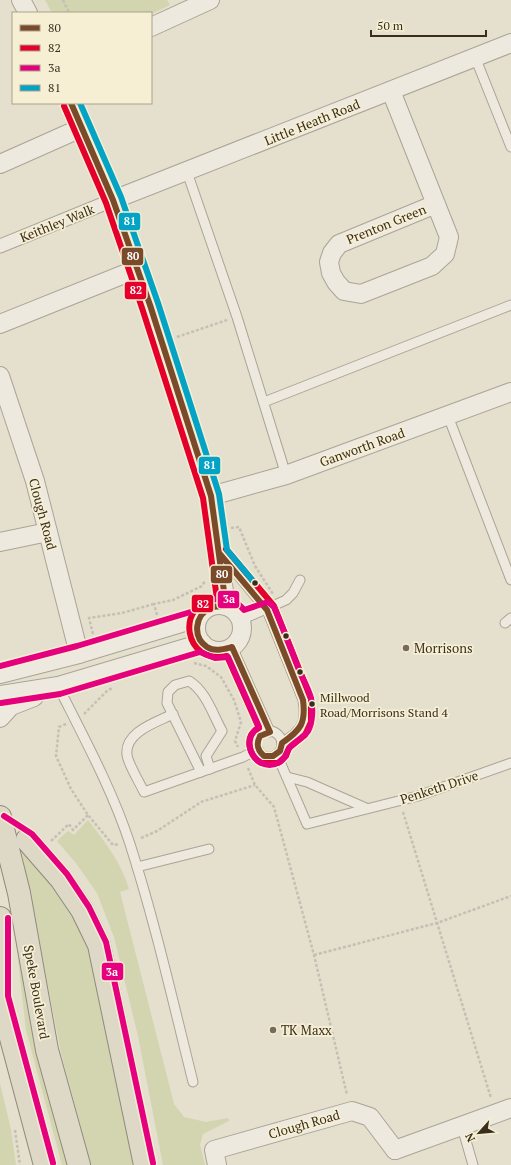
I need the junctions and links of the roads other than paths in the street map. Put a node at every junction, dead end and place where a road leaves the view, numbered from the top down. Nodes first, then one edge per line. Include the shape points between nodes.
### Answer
1 (21, 0) edge
2 (210, 0) edge
3 (27, 12) edge
4 (152, 27) edge
5 (511, 43) edge
6 (475, 57) junction
7 (391, 91) junction
8 (70, 104) edge
9 (81, 128) junction
10 (511, 147) edge
11 (0, 164) edge
12 (187, 172) junction
13 (113, 200) junction
14 (436, 204) junction
15 (0, 246) edge
16 (137, 269) junction
17 (511, 305) edge
18 (0, 324) edge
19 (1, 380) edge
20 (511, 392) edge
21 (264, 402) junction
22 (448, 416) junction
23 (286, 475) junction
24 (211, 496) junction
25 (48, 532) junction
26 (0, 542) edge
27 (219, 553) junction
28 (300, 580) dead end
29 (511, 580) edge
30 (226, 606) junction
31 (267, 610) junction
32 (198, 618) junction
33 (241, 620) junction
34 (202, 644) junction
35 (232, 648) junction
36 (79, 654) junction
37 (0, 674) edge
38 (58, 686) junction
39 (0, 695) edge
40 (173, 714) junction
41 (0, 718) edge
42 (270, 732) junction
43 (282, 743) junction
44 (258, 749) junction
45 (277, 755) junction
46 (511, 763) edge
47 (206, 770) junction
48 (287, 777) junction
49 (366, 808) junction
50 (0, 818) edge
51 (34, 847) road end
52 (209, 849) dead end
53 (136, 867) junction
54 (0, 918) edge
55 (0, 997) edge
56 (193, 1082) dead end
57 (503, 1111) edge
58 (462, 1127) junction
59 (392, 1158) edge
60 (45, 1165) edge
61 (79, 1165) edge
62 (145, 1165) edge
63 (217, 1165) edge
64 (473, 1165) edge

1 - 3 street
2 - 4 street
5 - 6 street, Little Heath Road
6 - 7 street, Little Heath Road
6 - 10 lane
7 - 12 street, Little Heath Road
7 - 14 street, Prenton Green
8 - 9 street
9 - 11 street
9 - 13 street
12 - 13 street, Little Heath Road
12 - 21 lane
13 - 15 street, Keithley Walk
13 - 16 street
14 - 14 street, Prenton Green via 449,237 445,254 432,266 361,294 344,291 336,282 329,262 339,244
16 - 18 street
16 - 24 street
17 - 21 lane
19 - 25 street, Clough Road
20 - 22 street, Ganworth Road
21 - 23 lane
22 - 23 street, Ganworth Road
22 - 29 lane
23 - 24 street, Ganworth Road
24 - 27 street
25 - 26 street
25 - 36 street, Clough Road
27 - 30 street
27 - 31 lane
28 - 31 lane via 286,600
30 - 32 street via 210,607
30 - 33 street via 234,610
31 - 33 lane
31 - 43 lane via 303,700 305,716 301,729
32 - 34 street via 196,629
32 - 36 street
33 - 35 street via 241,636
34 - 35 street via 216,651
34 - 38 street
35 - 42 lane
36 - 37 street
38 - 39 street
38 - 41 street via 11,706
38 - 53 lane via 106,782 130,843
40 - 47 lane
40 - 47 lane via 167,703 168,692 175,685 189,682 196,685 222,731 206,756
40 - 47 lane via 145,727 133,736 128,745 126,755 144,792
42 - 43 lane via 278,735
42 - 44 lane via 257,740
43 - 45 lane
44 - 45 lane via 264,756
44 - 47 lane
45 - 48 lane, Penketh Drive
46 - 49 lane, Penketh Drive via 418,796
48 - 49 lane via 307,782
48 - 49 lane, Penketh Drive via 307,824
50 - 61 highway, Speke Boulevard via 19,893 47,1050
51 - 62 highway via 62,879 82,910 99,945
52 - 53 lane
53 - 56 lane
54 - 55 highway
55 - 60 highway
57 - 58 street
58 - 59 street
58 - 64 lane
59 - 63 street, Clough Road via 370,1117 352,1111 214,1150

